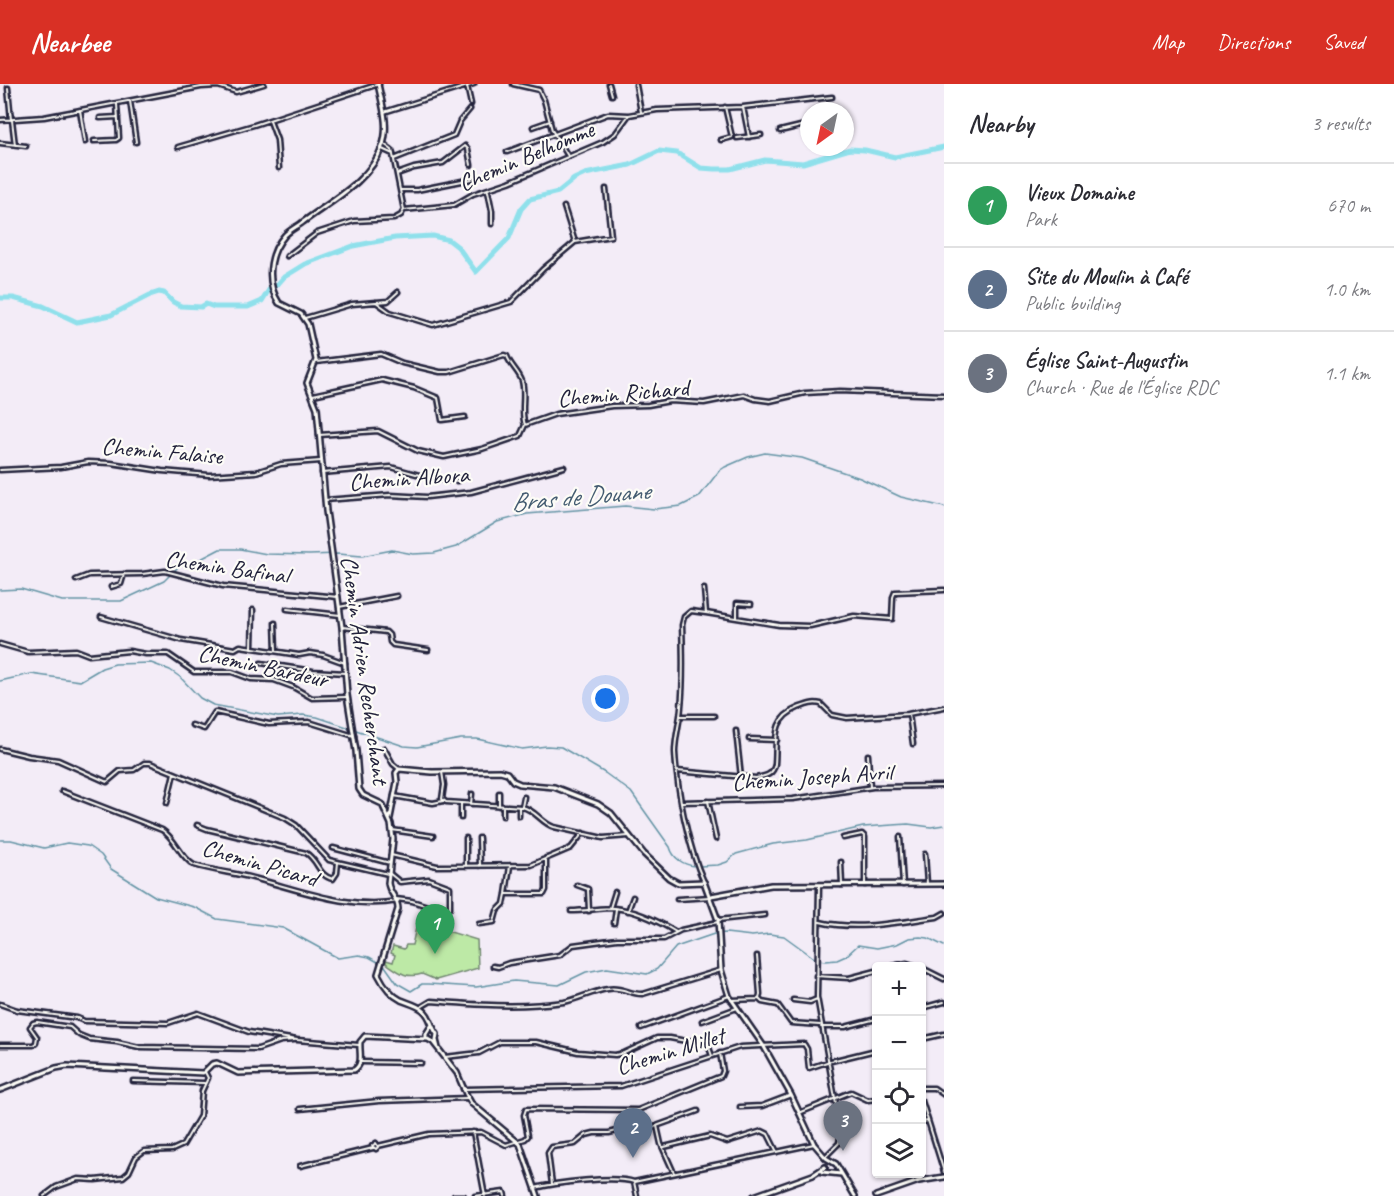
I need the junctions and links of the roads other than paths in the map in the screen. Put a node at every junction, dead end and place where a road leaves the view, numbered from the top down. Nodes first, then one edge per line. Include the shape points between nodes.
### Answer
1 (264, 84) edge
2 (378, 84) edge
3 (474, 84) edge
4 (513, 84) edge
5 (609, 84) edge
6 (636, 85) edge
7 (467, 86) junction
8 (536, 86) edge
9 (8, 88) dead end
10 (612, 95) dead end
11 (832, 97) dead end
12 (130, 101) junction
13 (117, 104) junction
14 (471, 104) dead end
15 (743, 106) junction
16 (725, 107) junction
17 (470, 109) dead end
18 (80, 110) junction
19 (384, 112) junction
20 (641, 112) junction
21 (629, 115) junction
22 (118, 117) junction
23 (100, 118) dead end
24 (0, 120) edge
25 (12, 120) junction
26 (269, 120) junction
27 (550, 121) junction
28 (800, 126) edge
29 (533, 127) dead end
30 (780, 131) dead end
31 (556, 134) junction
32 (761, 135) dead end
33 (749, 137) junction
34 (737, 138) dead end
35 (722, 140) dead end
36 (94, 141) dead end
37 (85, 142) dead end
38 (136, 142) dead end
39 (0, 143) edge
40 (15, 145) junction
41 (26, 146) dead end
42 (383, 146) junction
43 (178, 147) dead end
44 (507, 152) dead end
45 (568, 156) junction
46 (394, 159) junction
47 (471, 165) dead end
48 (279, 168) dead end
49 (397, 174) junction
50 (472, 179) dead end
51 (606, 189) dead end
52 (400, 190) junction
53 (487, 190) junction
54 (564, 207) dead end
55 (404, 209) junction
56 (492, 224) dead end
57 (575, 242) junction
58 (287, 256) dead end
59 (398, 292) dead end
60 (376, 302) junction
61 (305, 318) junction
62 (316, 362) junction
63 (313, 395) junction
64 (944, 395) edge
65 (465, 417) dead end
66 (525, 425) junction
67 (319, 435) junction
68 (321, 461) junction
69 (564, 467) dead end
70 (0, 470) edge
71 (322, 473) junction
72 (457, 481) dead end
73 (325, 500) junction
74 (124, 574) junction
75 (76, 580) dead end
76 (111, 587) dead end
77 (704, 589) dead end
78 (944, 590) edge
79 (397, 596) dead end
80 (338, 597) junction
81 (752, 604) dead end
82 (339, 607) junction
83 (287, 609) dead end
84 (253, 610) dead end
85 (706, 613) junction
86 (340, 615) junction
87 (101, 617) dead end
88 (737, 617) junction
89 (275, 623) dead end
90 (342, 627) junction
91 (0, 644) edge
92 (252, 648) junction
93 (428, 650) dead end
94 (276, 651) junction
95 (261, 663) dead end
96 (345, 663) junction
97 (345, 673) junction
98 (347, 697) junction
99 (944, 707) edge
100 (908, 714) junction
101 (680, 716) junction
102 (714, 716) dead end
103 (192, 725) dead end
104 (736, 731) dead end
105 (354, 734) junction
106 (749, 739) dead end
107 (777, 740) junction
108 (913, 744) dead end
109 (384, 748) dead end
110 (0, 749) edge
111 (868, 756) dead end
112 (399, 769) junction
113 (677, 771) junction
114 (442, 772) junction
115 (174, 773) junction
116 (741, 777) junction
117 (944, 786) edge
118 (870, 787) junction
119 (62, 791) dead end
120 (499, 793) dead end
121 (472, 794) dead end
122 (394, 796) junction
123 (524, 797) dead end
124 (443, 801) junction
125 (708, 801) junction
126 (682, 802) junction
127 (167, 803) dead end
128 (461, 804) junction
129 (471, 804) junction
130 (499, 806) junction
131 (503, 806) junction
132 (521, 807) junction
133 (503, 816) dead end
134 (519, 816) dead end
135 (461, 818) dead end
136 (390, 820) junction
137 (197, 825) dead end
138 (392, 830) junction
139 (583, 833) junction
140 (433, 836) dead end
141 (629, 836) junction
142 (900, 837) dead end
143 (466, 838) dead end
144 (479, 838) dead end
145 (843, 838) dead end
146 (716, 839) dead end
147 (333, 848) dead end
148 (925, 854) dead end
149 (391, 855) junction
150 (546, 858) junction
151 (841, 861) dead end
152 (338, 862) junction
153 (390, 863) junction
154 (466, 866) junction
155 (480, 866) junction
156 (510, 866) junction
157 (388, 873) junction
158 (705, 882) junction
159 (927, 884) junction
160 (944, 884) edge
161 (577, 885) dead end
162 (819, 885) junction
163 (842, 885) junction
164 (865, 885) junction
165 (903, 885) junction
166 (615, 892) dead end
167 (506, 894) junction
168 (711, 896) junction
169 (633, 897) dead end
170 (676, 899) dead end
171 (397, 900) junction
172 (431, 907) dead end
173 (450, 908) dead end
174 (610, 908) junction
175 (616, 909) junction
176 (589, 910) junction
177 (571, 911) dead end
178 (628, 911) junction
179 (944, 913) edge
180 (765, 915) dead end
181 (718, 921) junction
182 (819, 922) junction
183 (614, 923) dead end
184 (479, 924) dead end
185 (676, 932) junction
186 (757, 956) dead end
187 (493, 966) dead end
188 (722, 970) junction
189 (926, 970) edge
190 (872, 972) edge
191 (816, 976) junction
192 (944, 979) edge
193 (730, 998) junction
194 (759, 999) junction
195 (817, 999) junction
196 (793, 1000) dead end
197 (944, 1002) edge
198 (0, 1004) edge
199 (420, 1007) junction
200 (926, 1007) edge
201 (737, 1008) junction
202 (40, 1014) junction
203 (872, 1020) edge
204 (702, 1021) dead end
205 (40, 1022) junction
206 (821, 1026) junction
207 (641, 1028) dead end
208 (432, 1029) junction
209 (944, 1034) edge
210 (425, 1038) junction
211 (926, 1038) edge
212 (297, 1040) junction
213 (434, 1041) junction
214 (0, 1045) edge
215 (359, 1045) junction
216 (763, 1045) junction
217 (872, 1051) edge
218 (720, 1053) junction
219 (712, 1056) junction
220 (445, 1057) junction
221 (360, 1062) junction
222 (827, 1062) junction
223 (421, 1063) dead end
224 (205, 1072) junction
225 (133, 1082) dead end
226 (204, 1083) junction
227 (926, 1088) edge
228 (463, 1089) junction
229 (0, 1090) edge
230 (791, 1095) junction
231 (944, 1095) edge
232 (468, 1098) junction
233 (834, 1098) junction
234 (872, 1100) edge
235 (740, 1107) dead end
236 (300, 1109) dead end
237 (698, 1111) dead end
238 (799, 1113) junction
239 (926, 1115) edge
240 (928, 1121) joint
241 (657, 1126) junction
242 (473, 1132) junction
243 (518, 1142) junction
244 (814, 1144) junction
245 (664, 1147) junction
246 (777, 1152) junction
247 (826, 1157) junction
248 (300, 1166) dead end
249 (827, 1166) junction
250 (836, 1170) junction
251 (944, 1172) edge
252 (674, 1173) junction
253 (944, 1177) edge
254 (634, 1182) junction
255 (553, 1184) junction
256 (535, 1188) junction
257 (485, 1195) edge
258 (44, 1196) edge
259 (454, 1196) edge
260 (464, 1196) edge
261 (475, 1196) edge
262 (505, 1196) edge
263 (538, 1196) edge
264 (637, 1196) edge
265 (753, 1196) edge
266 (855, 1196) edge
267 (876, 1196) edge

1 - 12 street via 236,92 218,86 201,87
2 - 19 main road
2 - 26 street
3 - 7 street
4 - 8 street
5 - 10 street
6 - 20 street
7 - 14 street
7 - 19 street
8 - 27 street
9 - 25 street
11 - 15 street
12 - 13 street
12 - 38 street
13 - 18 street
13 - 22 street
15 - 16 street
15 - 33 street
16 - 20 street
16 - 35 street via 732,137
17 - 46 street via 454,135
18 - 25 street
18 - 37 street
19 - 42 main road
20 - 21 street
21 - 31 street via 608,114
21 - 45 street, Chemin Belhomme via 609,139
22 - 23 street
22 - 36 street via 119,138
24 - 25 street
25 - 40 street
26 - 43 street
26 - 48 street via 277,140
27 - 29 street
27 - 31 street
28 - 30 street
31 - 44 street
31 - 45 street
32 - 33 street
33 - 34 street
39 - 40 street
40 - 41 street
42 - 46 street via 391,148
42 - 61 main road via 364,176 286,234 276,249 271,267 275,296 282,306
45 - 53 street, Chemin Belhomme
46 - 49 street
47 - 49 street via 465,146 443,163
49 - 52 street
50 - 52 street
51 - 57 street via 610,236
52 - 55 street
53 - 55 street, Chemin Belhomme via 451,206
53 - 56 street
54 - 57 street
55 - 58 street, Chemin Belhomme via 394,219 354,221 317,233
57 - 60 street via 506,304 433,325 390,312
59 - 60 street via 388,301
60 - 61 street via 352,304
61 - 62 main road, Chemin Adrien Recherchant
62 - 63 main road, Chemin Adrien Recherchant via 308,380
62 - 66 street via 381,354 449,372 507,356 521,377
63 - 65 street via 382,380 438,398 442,420
63 - 67 main road, Chemin Adrien Recherchant
64 - 66 street, Chemin Richard via 840,391 770,400 744,395 704,403 670,401 584,409
66 - 67 street, Chemin Richard via 520,436 444,457 418,451 378,431
67 - 68 main road, Chemin Adrien Recherchant
68 - 70 street, Chemin Falaise via 209,475 88,462
68 - 71 main road, Chemin Adrien Recherchant
69 - 73 street, Chemin Albora via 471,492
71 - 72 street via 391,467
71 - 73 main road, Chemin Adrien Recherchant
73 - 80 main road, Chemin Adrien Recherchant
74 - 75 street, Chemin Bafinal via 89,575
74 - 76 street via 122,584
74 - 80 street, Chemin Bafinal via 170,571 223,586
77 - 85 street
78 - 88 street via 895,592 892,619 854,616 800,626
79 - 82 street
80 - 82 main road, Chemin Adrien Recherchant
81 - 88 street via 735,602
82 - 86 main road, Chemin Adrien Recherchant
83 - 86 street
84 - 92 street
85 - 88 street
85 - 101 street via 691,612 684,616
86 - 90 main road, Chemin Adrien Recherchant
87 - 92 street via 181,640 225,648
89 - 94 street
90 - 93 street via 386,632 393,645
90 - 96 main road, Chemin Adrien Recherchant
91 - 98 street, Chemin Bardeur via 28,652 168,654 194,672 232,672 252,680 277,681 312,698
92 - 94 street
94 - 96 street via 322,655
95 - 97 street
96 - 97 main road, Chemin Adrien Recherchant
97 - 98 main road, Chemin Adrien Recherchant
98 - 105 main road, Chemin Adrien Recherchant
99 - 100 street
100 - 107 street via 848,718 832,715 821,704 811,703 787,712 777,726
100 - 108 street
101 - 102 street
101 - 113 street via 675,751
103 - 105 street via 204,729 215,712 269,724 309,722
104 - 116 street
105 - 136 main road, Chemin Adrien Recherchant via 361,793 382,804
106 - 107 street
107 - 116 street via 772,772 756,778
109 - 112 street
110 - 115 street via 58,760 107,782 118,772 147,763
111 - 118 street
112 - 114 main road
112 - 122 main road
113 - 116 street
113 - 126 street
114 - 124 street
114 - 141 main road via 500,771 520,784 562,790 605,808
115 - 127 street
115 - 152 street via 285,818 326,858
117 - 118 street, Chemin Joseph Avril
118 - 125 street, Chemin Joseph Avril via 793,799
119 - 171 street, Chemin Picard via 162,830 194,865 330,900 370,904
120 - 130 street
121 - 129 street
122 - 124 street via 433,803
122 - 136 main road
123 - 132 street
124 - 128 street
125 - 126 street, Chemin Joseph Avril
125 - 146 street
126 - 158 street
128 - 129 street
128 - 135 street
129 - 130 street
130 - 131 street
131 - 132 street
131 - 133 street
132 - 134 street
132 - 139 street via 550,826
136 - 138 main road, Chemin Adrien Recherchant
137 - 152 street via 306,854 328,878 336,876
138 - 140 street
138 - 149 main road, Chemin Adrien Recherchant
139 - 141 street via 603,838
139 - 150 street via 571,848
141 - 158 main road via 675,881
142 - 165 street
143 - 154 street
144 - 155 street
145 - 164 street via 862,834 865,837
147 - 153 street
148 - 159 street
149 - 153 main road, Chemin Adrien Recherchant
149 - 154 street via 437,866
150 - 156 street via 531,866
150 - 167 street via 544,894
151 - 163 street
152 - 157 street
153 - 157 main road, Chemin Adrien Recherchant
154 - 155 street
155 - 156 street
156 - 167 street
157 - 171 main road, Chemin Adrien Recherchant via 388,888
157 - 173 street via 400,882 429,879 450,887
158 - 168 main road
159 - 160 main road
159 - 165 main road
161 - 176 street via 588,889
162 - 163 main road
162 - 168 main road via 771,885
162 - 182 street
163 - 164 main road
164 - 165 main road
166 - 174 street
167 - 184 street via 494,922
168 - 170 street
168 - 181 main road
169 - 178 street
171 - 172 street, Chemin Picard via 412,900
171 - 199 main road, Chemin Adrien Recherchant via 393,931 378,974 392,994
174 - 175 street
174 - 176 street
175 - 178 street
175 - 183 street
176 - 177 street
178 - 185 street
179 - 182 street via 882,924
180 - 181 street
181 - 185 street
181 - 188 main road
182 - 191 street
185 - 187 street via 664,939 617,939 573,945 560,955
186 - 194 street
188 - 193 main road
188 - 199 street via 643,994 609,988 565,1001 501,1007 431,1001
189 - 192 street
190 - 191 street via 849,978
191 - 195 street
193 - 194 street
193 - 201 main road
193 - 207 street
194 - 206 street via 778,1005 792,1024
195 - 196 street
195 - 206 street
197 - 200 street
198 - 202 street
199 - 208 main road via 428,1015
201 - 204 street
201 - 216 main road
202 - 205 street
202 - 212 street via 84,1021 168,1023 198,1013 249,1032
203 - 206 street via 845,1027
205 - 212 street via 70,1027 84,1038 139,1047 250,1049
205 - 214 street via 30,1027 37,1037 33,1045
206 - 222 street
208 - 210 main road
208 - 213 main road via 437,1034
209 - 211 street
210 - 213 main road
210 - 215 main road via 371,1035
212 - 215 street
213 - 220 main road
215 - 221 main road
216 - 218 street, Chemin Millet
216 - 222 street, Chemin Millet via 803,1043 808,1068
216 - 230 main road
217 - 222 street
218 - 219 street, Chemin Millet
218 - 243 street via 723,1071 719,1077 638,1110 525,1110 528,1136
219 - 220 street via 706,1039 666,1038 651,1040 620,1054 578,1052 530,1041 500,1042 475,1054
219 - 228 street, Chemin Millet via 621,1086
220 - 228 main road
221 - 223 street
221 - 224 main road via 354,1070 238,1073 217,1062
222 - 233 street
224 - 226 street via 208,1078
224 - 229 main road via 67,1066
225 - 226 street
226 - 258 street via 200,1116 183,1145 171,1150 144,1151 125,1177 78,1179
227 - 231 street
228 - 232 main road
230 - 235 street via 762,1106
230 - 238 main road
232 - 236 street
232 - 243 main road
233 - 234 street via 850,1092
233 - 238 street
233 - 247 street via 840,1138
237 - 241 street
238 - 244 main road
239 - 240 street
240 - 251 street
241 - 245 street
241 - 255 street via 594,1133 575,1144 552,1147 548,1154
242 - 243 street via 484,1132 503,1144
242 - 248 street via 374,1144 373,1148
242 - 257 street
243 - 256 main road
244 - 246 street
244 - 247 main road
245 - 246 street via 708,1137 727,1142 762,1131 768,1134
245 - 252 street
246 - 252 street
247 - 249 main road
249 - 250 main road via 831,1173
249 - 250 main road via 835,1163
249 - 265 main road
250 - 266 main road
252 - 254 street
253 - 267 main road
254 - 255 street via 621,1178
254 - 264 street
255 - 256 street
256 - 263 main road
257 - 261 street
257 - 262 street via 504,1192
259 - 260 street

